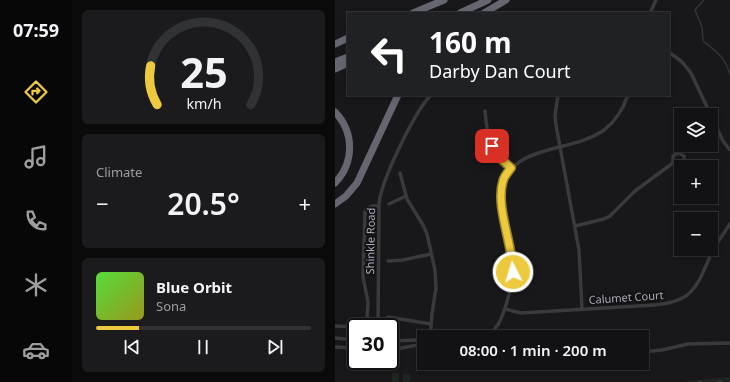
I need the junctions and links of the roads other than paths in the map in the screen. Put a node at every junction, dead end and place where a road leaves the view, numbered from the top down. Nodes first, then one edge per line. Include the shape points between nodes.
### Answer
1 (444, 0) edge
2 (488, 0) edge
3 (506, 0) edge
4 (656, 0) edge
5 (415, 12) edge
6 (462, 12) edge
7 (486, 12) edge
8 (650, 12) edge
9 (347, 38) edge
10 (335, 44) edge
11 (670, 53) edge
12 (347, 57) edge
13 (335, 62) edge
14 (347, 63) edge
15 (335, 69) edge
16 (398, 96) edge
17 (430, 96) edge
18 (558, 96) edge
19 (628, 96) edge
20 (485, 111) dead end
21 (335, 112) edge
22 (560, 147) junction
23 (730, 150) edge
24 (673, 163) dead end
25 (511, 168) junction
26 (400, 173) dead end
27 (335, 184) edge
28 (406, 196) junction
29 (335, 204) edge
30 (389, 204) dead end
31 (379, 206) junction
32 (730, 224) edge
33 (575, 226) junction
34 (431, 254) junction
35 (389, 261) dead end
36 (505, 309) junction
37 (583, 309) junction
38 (388, 317) dead end
39 (367, 318) edge
40 (378, 318) edge
41 (431, 324) junction
42 (335, 326) edge
43 (347, 327) edge
44 (431, 330) edge
45 (494, 330) edge
46 (335, 338) edge
47 (347, 339) edge
48 (399, 340) edge
49 (417, 340) edge
50 (730, 342) edge
51 (417, 344) edge
52 (335, 347) edge
53 (347, 348) edge
54 (399, 348) edge
55 (649, 351) edge

1 - 5 highway
2 - 6 highway
3 - 7 highway
4 - 8 street
9 - 10 highway
11 - 23 street via 691,73 723,141
12 - 13 highway
14 - 15 highway
16 - 29 highway via 357,183
17 - 31 street, Shinkle Road via 415,116 384,182
18 - 22 street via 555,116
19 - 22 street via 617,117 604,130 595,136
20 - 25 street via 492,146
21 - 27 highway via 345,126 350,150 347,165
22 - 25 street via 528,156
22 - 33 street
24 - 33 street via 635,192 610,216
25 - 36 street via 503,181 501,192 513,265
26 - 28 street
28 - 30 street
28 - 34 street via 423,226
31 - 39 street via 372,206 365,212 363,277 368,302
31 - 40 street, Shinkle Road
32 - 37 street, Calumet Court via 697,285 681,300 669,304
33 - 37 street
34 - 35 street
34 - 41 street via 437,288
36 - 37 street, Calumet Court via 521,313
36 - 45 street
38 - 41 street
41 - 44 street
42 - 43 street
46 - 47 street
48 - 49 street
50 - 55 street via 688,344
51 - 54 street
52 - 53 street

